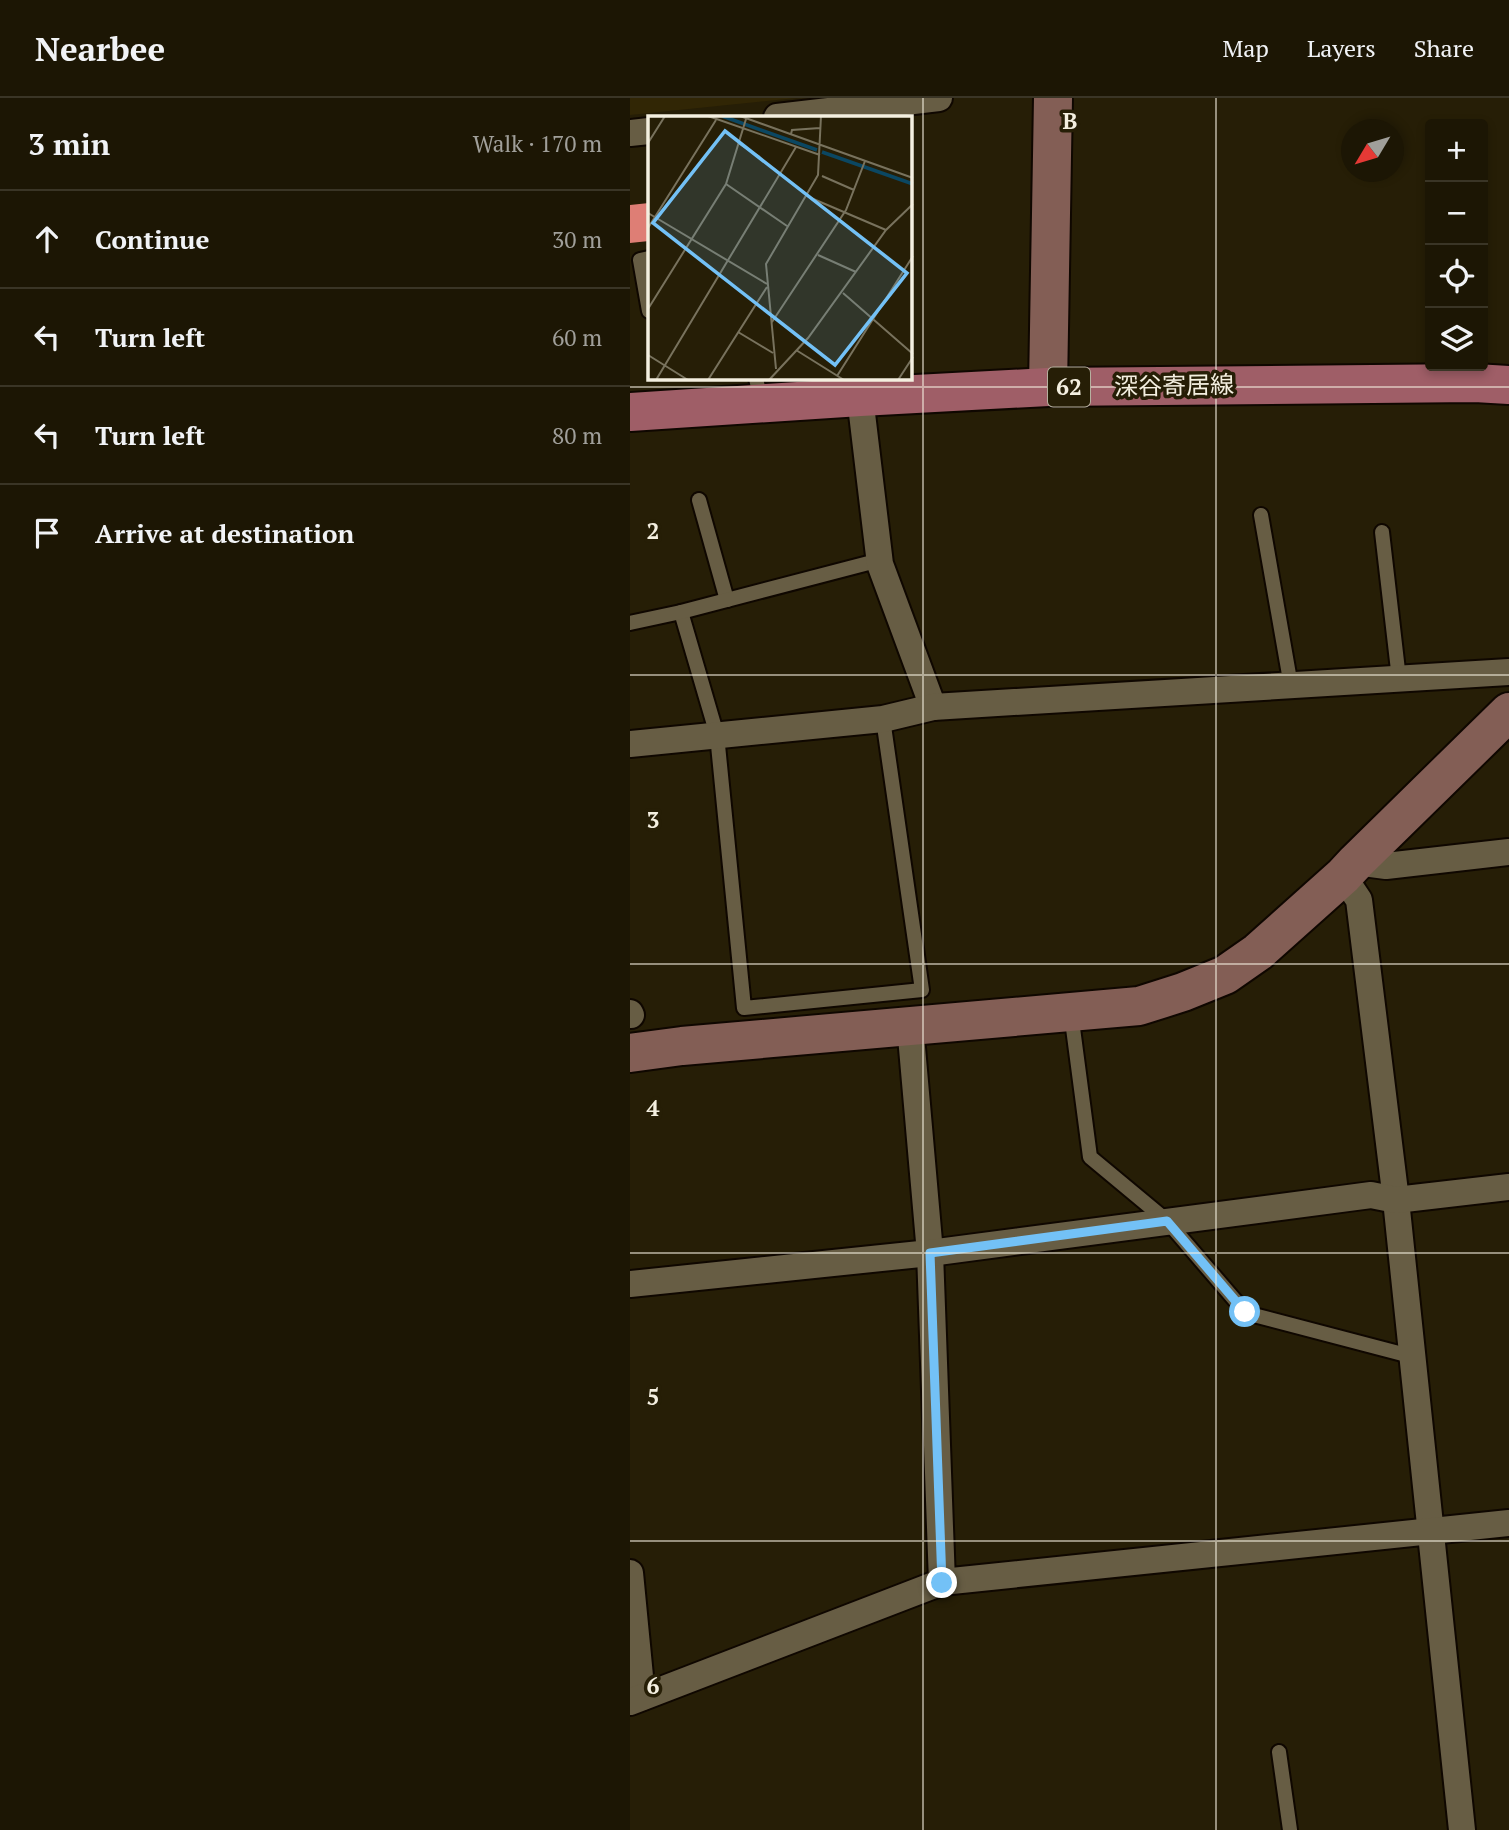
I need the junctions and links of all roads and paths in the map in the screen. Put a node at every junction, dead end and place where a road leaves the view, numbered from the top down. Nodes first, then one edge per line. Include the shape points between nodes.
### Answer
1 (939, 98) edge
2 (1053, 98) edge
3 (811, 115) edge
4 (648, 131) edge
5 (630, 133) edge
6 (648, 258) edge
7 (648, 305) edge
8 (1509, 385) edge
9 (1048, 387) junction
10 (759, 391) edge
11 (860, 397) junction
12 (630, 412) edge
13 (699, 500) dead end
14 (1261, 515) dead end
15 (1382, 532) dead end
16 (880, 560) junction
17 (727, 600) junction
18 (681, 612) junction
19 (630, 623) edge
20 (1509, 673) edge
21 (1399, 679) junction
22 (1291, 686) junction
23 (933, 707) junction
24 (1509, 712) edge
25 (883, 719) junction
26 (717, 735) junction
27 (630, 744) edge
28 (1509, 852) edge
29 (1349, 869) junction
30 (1071, 1013) junction
31 (910, 1025) junction
32 (630, 1053) edge
33 (1509, 1187) edge
34 (1396, 1200) junction
35 (1167, 1221) junction
36 (930, 1253) junction
37 (630, 1284) edge
38 (1414, 1357) junction
39 (1509, 1523) edge
40 (1431, 1532) junction
41 (630, 1573) edge
42 (942, 1583) junction
43 (636, 1699) edge
44 (1279, 1752) dead end
45 (1290, 1830) edge
46 (1462, 1830) edge

1 - 3 street
2 - 9 street
4 - 5 street
6 - 7 lane via 640,260
8 - 9 main road, 深谷寄居線 / 62
9 - 11 main road, 深谷寄居線 / 62
10 - 11 main road, 深谷寄居線 / 62
10 - 12 main road, 深谷寄居線 / 62
11 - 16 street
13 - 17 lane
14 - 22 lane
15 - 21 lane
16 - 17 lane
16 - 23 street
17 - 18 lane
18 - 19 lane
18 - 26 lane
20 - 21 street
21 - 22 street
22 - 23 street
23 - 25 street
24 - 29 street
25 - 26 street
25 - 26 lane via 922,990 744,1008
26 - 27 street
28 - 29 street
29 - 30 street via 1258,952 1225,975 1139,1006
29 - 34 street via 1359,900
30 - 31 street
30 - 35 lane via 1090,1157
31 - 32 street
31 - 36 street
33 - 34 street
34 - 35 street via 1371,1195
34 - 38 street
35 - 36 street
35 - 38 lane via 1245,1312
36 - 37 street
36 - 42 street
38 - 40 street
39 - 40 street
40 - 42 street
40 - 46 street
41 - 43 street
42 - 43 street
44 - 45 lane

